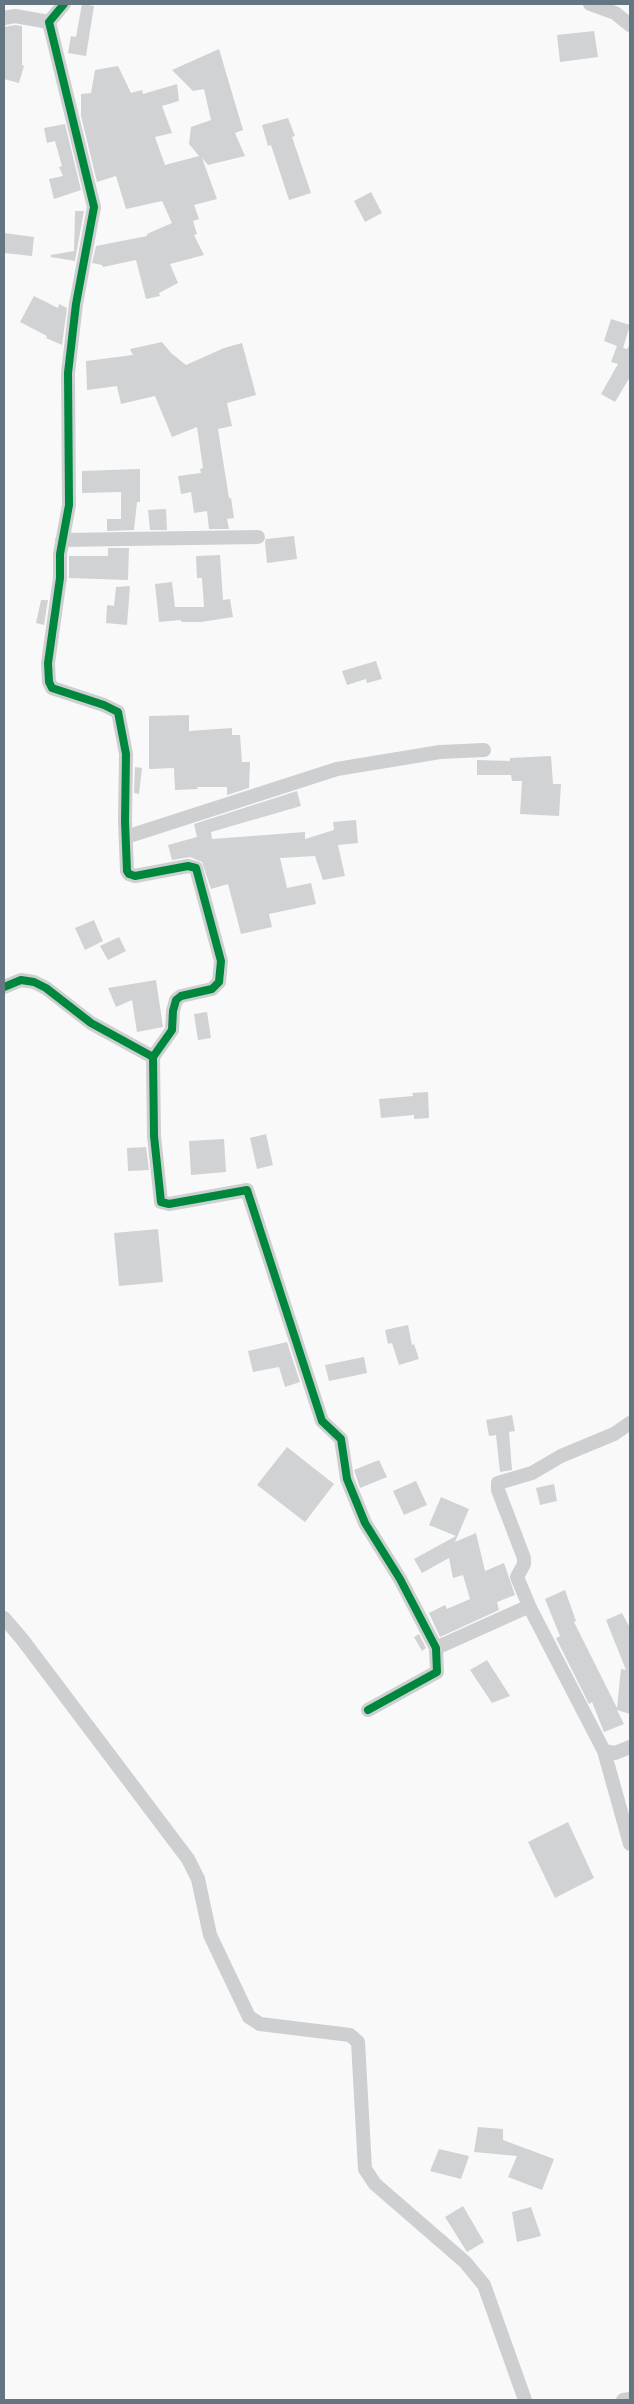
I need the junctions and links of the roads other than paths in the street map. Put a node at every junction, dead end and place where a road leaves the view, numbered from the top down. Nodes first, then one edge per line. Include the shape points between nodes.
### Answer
1 (64, 4) edge
2 (590, 4) edge
3 (630, 12) edge
4 (615, 13) junction
5 (4, 18) edge
6 (49, 22) junction
7 (630, 24) edge
8 (258, 537) dead end
9 (62, 540) junction
10 (484, 750) dead end
11 (126, 837) junction
12 (4, 987) edge
13 (153, 1057) junction
14 (630, 1423) edge
15 (530, 1608) junction
16 (4, 1618) edge
17 (436, 1648) junction
18 (368, 1710) dead end
19 (630, 1747) edge
20 (604, 1751) junction
21 (630, 1844) edge
22 (630, 2399) edge
23 (525, 2400) edge
24 (624, 2400) edge

1 - 6 street
2 - 4 street
3 - 4 street
4 - 7 street
5 - 6 street via 15,16
6 - 9 street via 94,207 76,304 68,373 69,505
8 - 9 street
9 - 11 street via 48,663 49,682 52,688 118,712 126,754
10 - 11 street via 440,752 337,769
11 - 13 street via 128,871 132,876 188,866 196,868 221,961 219,982 212,989 176,1000 172,1030
12 - 13 street via 21,980 34,982 91,1023
13 - 17 street via 154,1136 161,1202 169,1204 247,1190 322,1421 341,1439 347,1479 366,1523
14 - 15 street via 614,1434 561,1456 532,1473 498,1483 524,1558 517,1577
15 - 17 street
15 - 20 street
16 - 23 street via 188,1858 198,1879 210,1936 249,2017 260,2024 350,2035 358,2042 365,2170 375,2184 465,2262 484,2285
17 - 18 street via 437,1672
19 - 20 street via 616,1753
20 - 21 street
22 - 24 street

